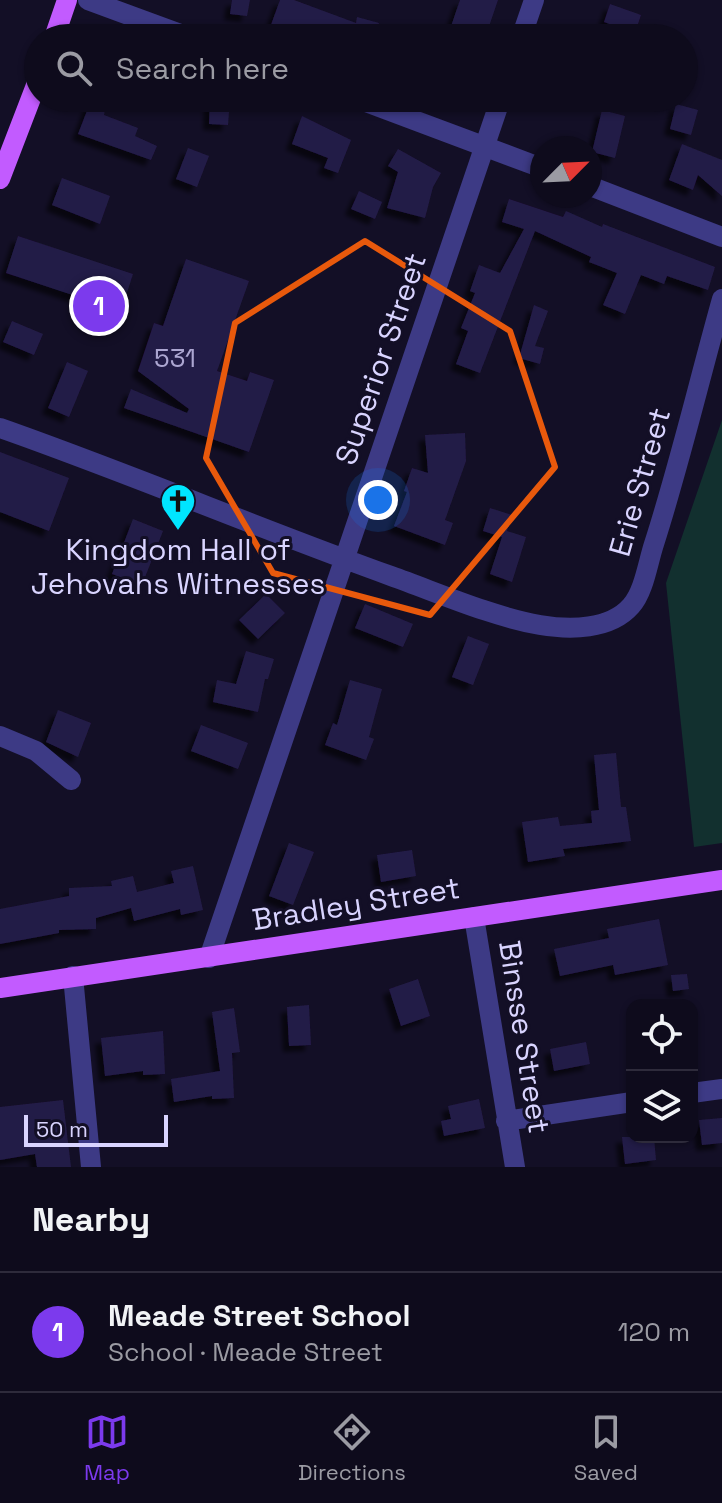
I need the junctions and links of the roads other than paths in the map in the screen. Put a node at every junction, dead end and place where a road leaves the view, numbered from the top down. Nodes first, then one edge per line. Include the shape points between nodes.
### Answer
1 (67, 0) edge
2 (88, 0) edge
3 (534, 0) edge
4 (59, 24) edge
5 (153, 24) edge
6 (526, 24) edge
7 (26, 112) edge
8 (393, 112) edge
9 (496, 112) edge
10 (485, 146) junction
11 (530, 163) edge
12 (0, 179) edge
13 (602, 191) edge
14 (722, 237) edge
15 (722, 299) edge
16 (0, 428) edge
17 (346, 560) junction
18 (0, 736) edge
19 (71, 780) dead end
20 (722, 880) edge
21 (474, 917) junction
22 (209, 958) junction
23 (73, 976) junction
24 (0, 988) edge
25 (722, 1089) edge
26 (698, 1092) edge
27 (626, 1103) edge
28 (506, 1121) junction
29 (91, 1167) edge
30 (515, 1167) edge

1 - 4 main road
2 - 5 street
3 - 6 street
7 - 12 main road
8 - 10 street
9 - 10 street, Superior Street
10 - 11 street
10 - 17 street, Superior Street
13 - 14 street
15 - 17 street, Erie Street via 676,474 633,605 615,620 587,627 541,625
16 - 17 street, Erie Street
17 - 22 street, Superior Street
18 - 19 street via 36,751
20 - 21 main road, Bradley Street
21 - 22 main road, Bradley Street
21 - 28 street, Binsse Street
22 - 23 main road, Bradley Street
23 - 24 main road, Bradley Street
23 - 29 street
25 - 26 street
27 - 28 street
28 - 30 street, Binsse Street

